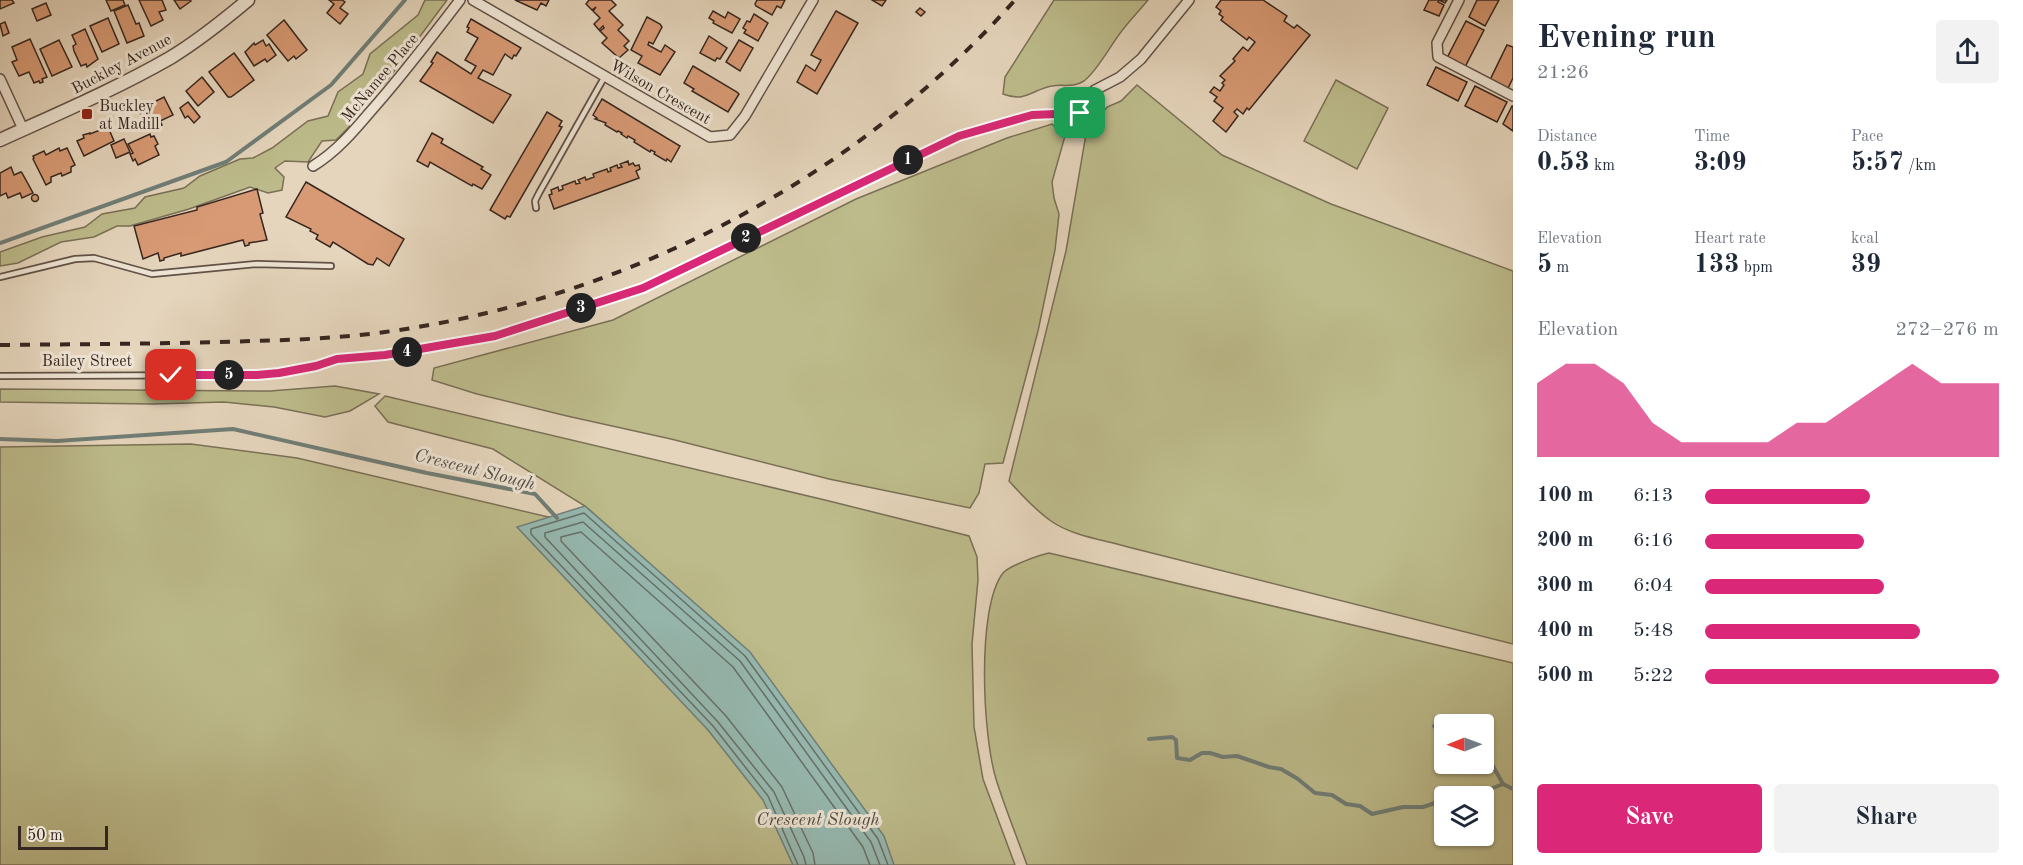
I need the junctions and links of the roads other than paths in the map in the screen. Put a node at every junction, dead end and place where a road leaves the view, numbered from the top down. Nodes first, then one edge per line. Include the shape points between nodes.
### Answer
1 (248, 0) edge
2 (460, 0) edge
3 (473, 0) edge
4 (813, 0) edge
5 (1189, 0) edge
6 (1459, 0) edge
7 (605, 76) junction
8 (0, 80) edge
9 (1513, 96) edge
10 (1080, 113) joint
11 (23, 129) junction
12 (0, 140) edge
13 (313, 166) dead end
14 (536, 208) dead end
15 (331, 266) dead end
16 (0, 277) edge
17 (0, 376) edge

1 - 11 street, Buckley Avenue via 172,57
2 - 13 street, McNamee Place via 404,74 345,140
3 - 7 street, Wilson Crescent
4 - 7 street, Wilson Crescent via 730,135 710,137
5 - 10 street, Bailey Street via 1141,59 1120,77 1095,90 1086,98
6 - 9 street via 1437,43 1438,57
7 - 14 lane via 539,193
8 - 11 street
10 - 17 lane, Bailey Street via 1032,115 959,136 643,288 495,336 257,375
11 - 12 street, Buckley Avenue
15 - 16 lane via 257,264 152,274 94,258

